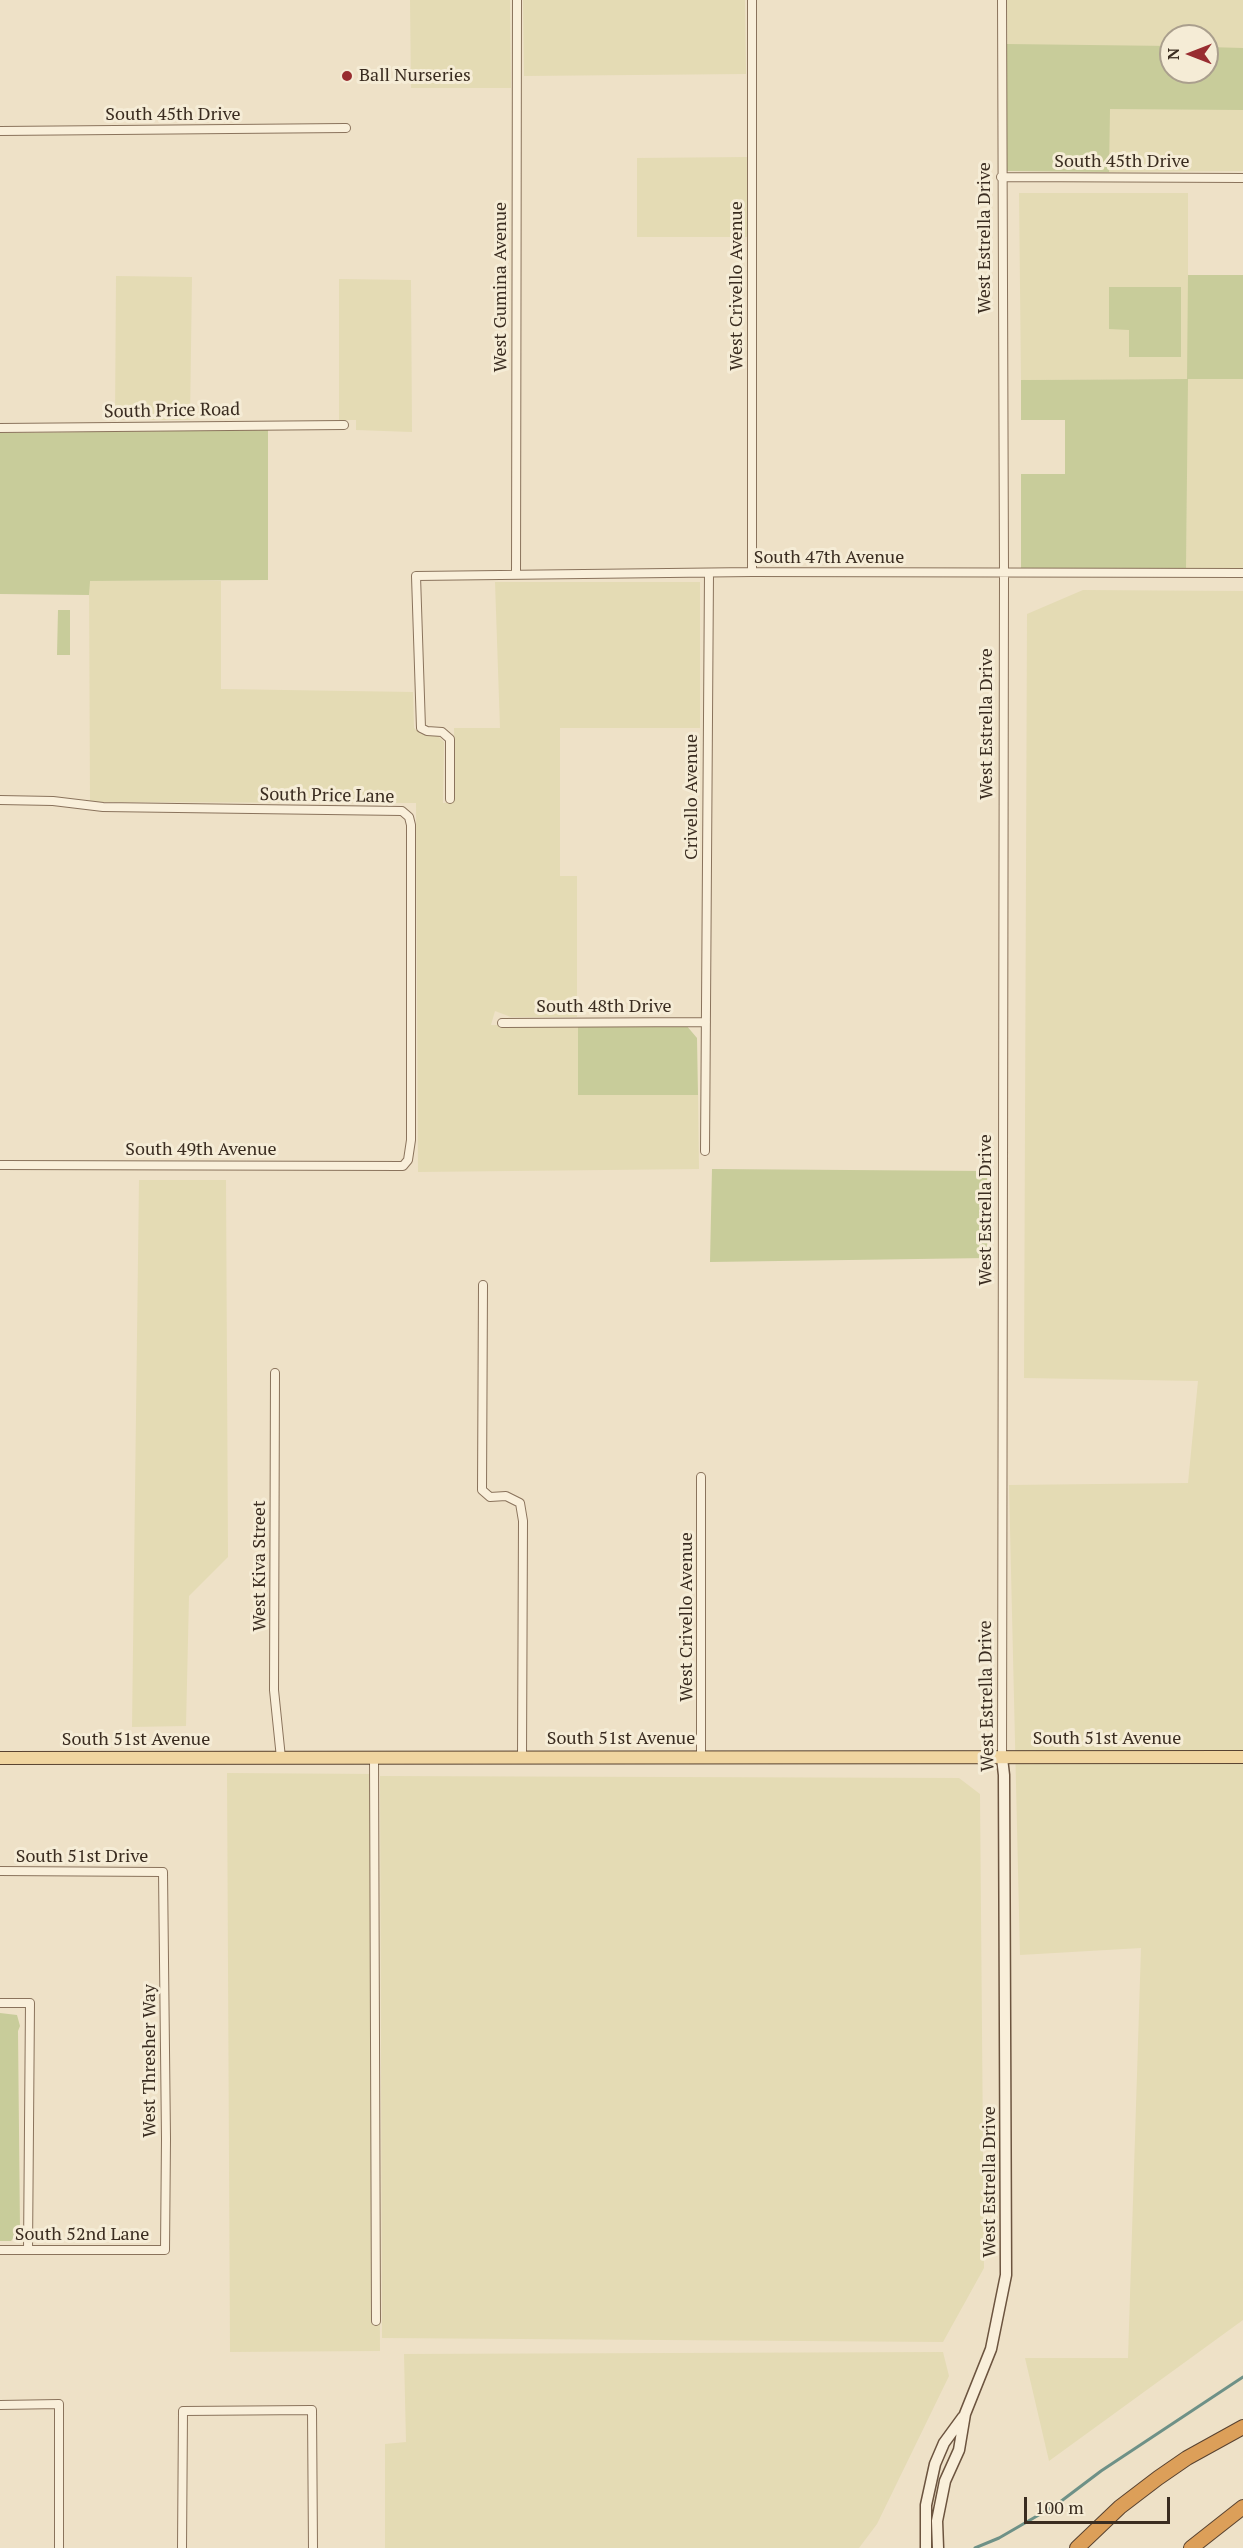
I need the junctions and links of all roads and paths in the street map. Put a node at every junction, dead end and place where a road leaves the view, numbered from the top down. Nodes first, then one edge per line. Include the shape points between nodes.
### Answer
1 (517, 0) edge
2 (752, 0) edge
3 (1002, 0) edge
4 (346, 128) dead end
5 (0, 131) edge
6 (1001, 177) junction
7 (1243, 178) edge
8 (344, 425) dead end
9 (0, 428) edge
10 (709, 573) junction
11 (752, 573) junction
12 (1243, 573) edge
13 (516, 574) junction
14 (1004, 574) junction
15 (450, 799) dead end
16 (0, 800) edge
17 (706, 1022) junction
18 (502, 1023) dead end
19 (705, 1151) dead end
20 (0, 1165) edge
21 (403, 1166) joint
22 (483, 1285) dead end
23 (275, 1373) dead end
24 (701, 1477) dead end
25 (522, 1757) junction
26 (701, 1757) junction
27 (1243, 1757) edge
28 (0, 1758) edge
29 (281, 1758) junction
30 (374, 1758) junction
31 (1002, 1758) junction
32 (0, 1871) edge
33 (164, 1872) joint
34 (0, 2003) edge
35 (0, 2250) edge
36 (28, 2250) junction
37 (165, 2250) joint
38 (376, 2321) dead end
39 (0, 2405) edge
40 (965, 2414) junction
41 (1243, 2427) edge
42 (1243, 2507) edge
43 (58, 2548) edge
44 (182, 2548) edge
45 (313, 2548) edge
46 (926, 2548) edge
47 (938, 2548) edge
48 (1077, 2548) edge
49 (1191, 2548) edge

1 - 13 street, West Gumina Avenue
2 - 11 street, West Crivello Avenue
3 - 6 street, West Estrella Drive
4 - 5 street, South 45th Drive
6 - 7 street, South 45th Drive
6 - 14 street, West Estrella Drive
8 - 9 street, South Price Road
10 - 11 street, South 47th Avenue
10 - 13 street, South 47th Avenue
10 - 17 street, Crivello Avenue
11 - 14 street, South 47th Avenue
12 - 14 street, South 47th Avenue
13 - 15 street, South 47th Avenue via 416,576 421,728 441,732 450,740
14 - 31 street, West Estrella Drive
16 - 21 street, South Price Lane via 103,807 402,811 409,817 411,1140 408,1160
17 - 18 street, South 48th Drive
17 - 19 street
20 - 21 street, South 49th Avenue
22 - 25 street via 482,1490 490,1497 506,1496 520,1503 523,1521
23 - 29 street, West Kiva Street via 274,1690
24 - 26 street, West Crivello Avenue
25 - 26 main road, South 51st Avenue
25 - 30 main road, South 51st Avenue
26 - 31 main road, South 51st Avenue
27 - 31 main road, South 51st Avenue
28 - 29 main road, South 51st Avenue
29 - 30 main road, South 51st Avenue
30 - 38 street
31 - 40 main road, West Estrella Drive via 1007,2263 991,2349
32 - 33 street, South 51st Drive
33 - 37 street, West Thresher Way
34 - 36 street via 30,2003
35 - 36 street, South 52nd Lane
36 - 37 street, South 52nd Lane
39 - 43 street via 59,2404
40 - 46 main road, West Estrella Drive via 944,2443 935,2464 926,2505
40 - 47 main road, West Estrella Drive via 959,2450 942,2493
41 - 48 highway via 1158,2478
42 - 49 highway
44 - 45 street via 183,2411 312,2410

